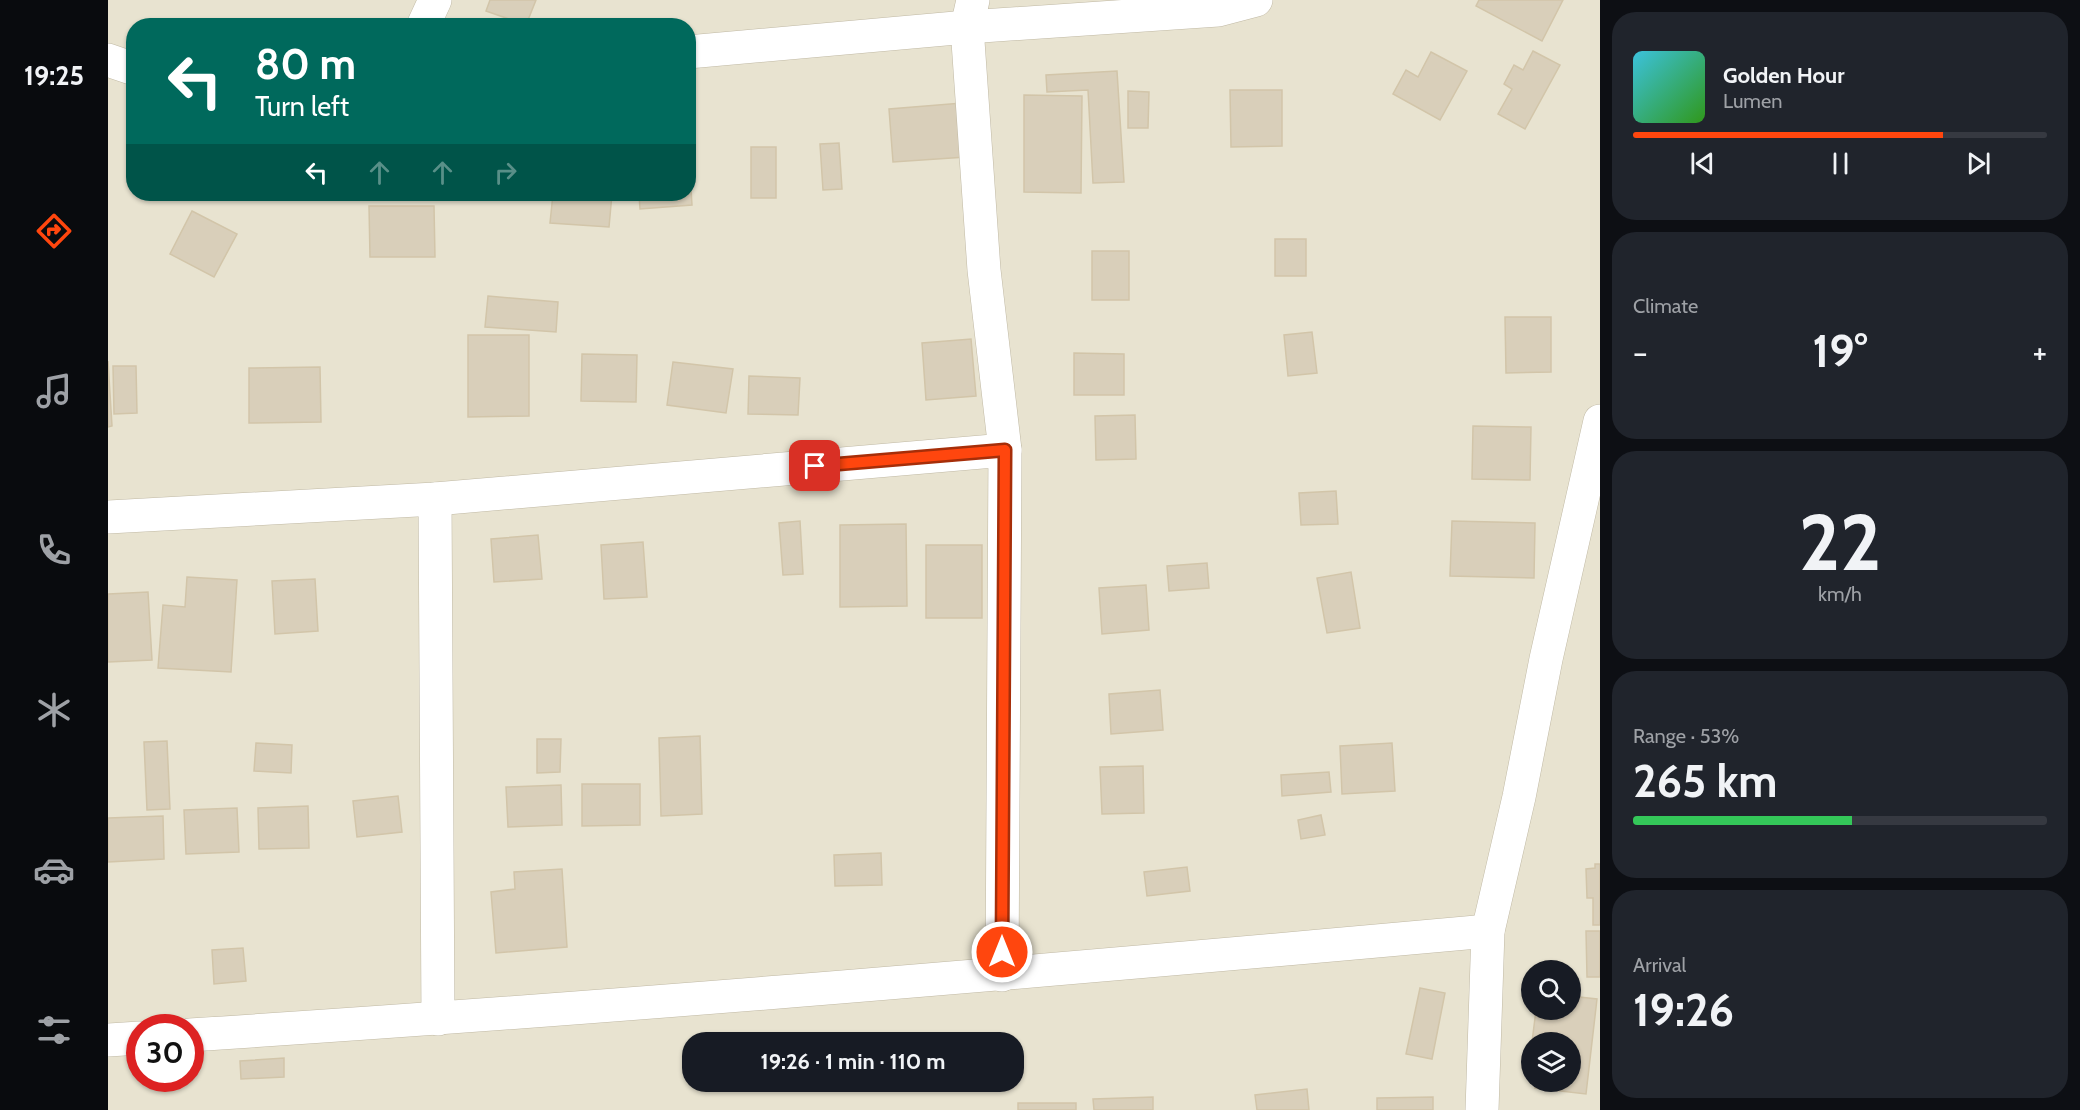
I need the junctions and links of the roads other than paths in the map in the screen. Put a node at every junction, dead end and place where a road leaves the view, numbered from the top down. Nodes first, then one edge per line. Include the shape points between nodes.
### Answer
1 (435, 0) edge
2 (1256, 0) edge
3 (970, 14) edge
4 (427, 18) edge
5 (696, 51) edge
6 (108, 60) edge
7 (126, 66) edge
8 (1600, 421) edge
9 (1005, 450) junction
10 (435, 499) junction
11 (108, 517) edge
12 (1488, 931) junction
13 (1002, 975) junction
14 (438, 1019) junction
15 (204, 1034) edge
16 (126, 1039) edge
17 (108, 1040) edge
18 (1482, 1110) edge

1 - 4 street
2 - 3 street via 1218,10
3 - 5 street
3 - 9 street via 984,270
6 - 7 street
8 - 12 street
9 - 10 street
9 - 13 street
10 - 11 street
10 - 14 street
12 - 13 street
12 - 18 street
13 - 14 street
14 - 15 street
16 - 17 street

